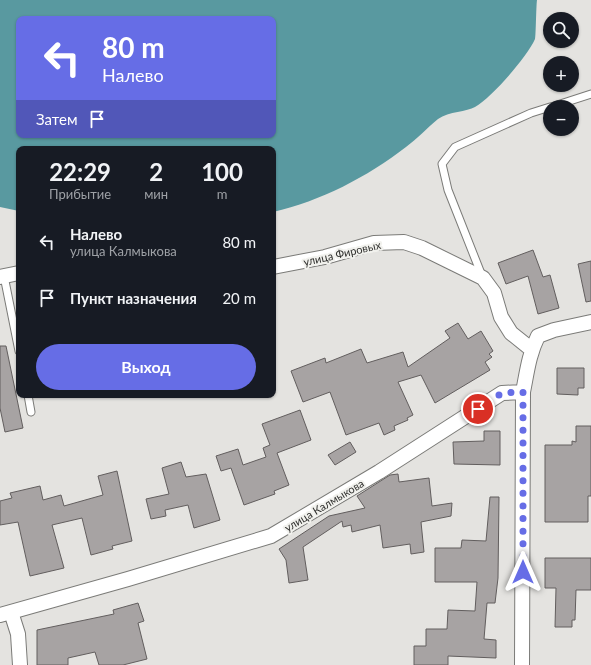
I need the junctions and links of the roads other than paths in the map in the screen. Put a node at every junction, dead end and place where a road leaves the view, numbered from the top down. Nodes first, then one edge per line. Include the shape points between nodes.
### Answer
1 (591, 94) edge
2 (573, 100) edge
3 (543, 110) edge
4 (276, 266) edge
5 (16, 274) edge
6 (2, 277) edge
7 (483, 278) junction
8 (591, 322) edge
9 (16, 338) edge
10 (531, 349) junction
11 (523, 392) junction
12 (29, 398) edge
13 (31, 412) dead end
14 (5, 613) edge
15 (20, 665) edge
16 (522, 665) edge

1 - 2 lane
3 - 7 lane via 456,147 442,164 448,190
4 - 7 street, улица Фировых via 325,257 374,243 404,242 422,248
5 - 6 street
6 - 9 lane
7 - 10 street, улица Фировых via 494,293 501,317 511,333
8 - 10 street via 538,336
10 - 11 street
11 - 14 street, улица Калмыкова via 502,393 379,472 271,536
11 - 16 street
12 - 13 lane
14 - 15 street via 18,634

